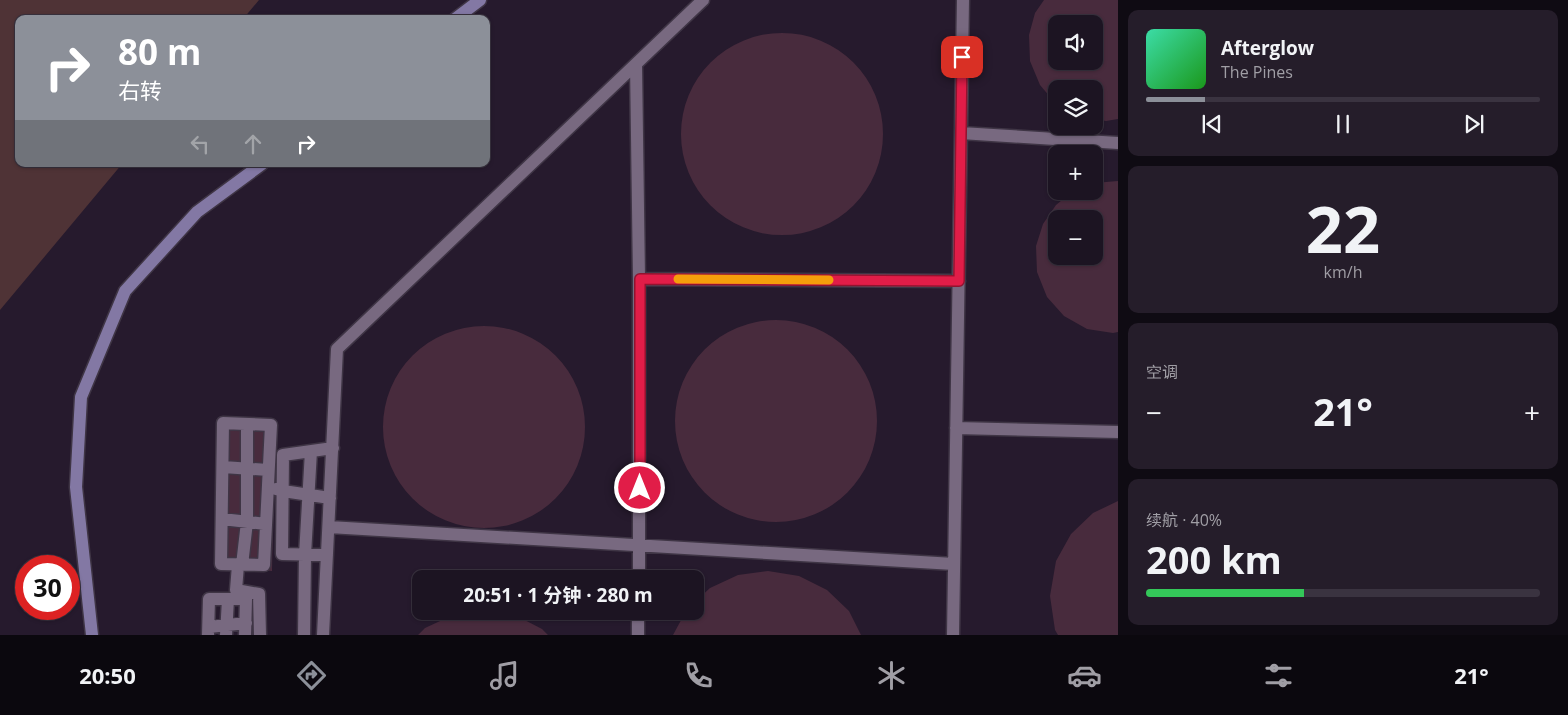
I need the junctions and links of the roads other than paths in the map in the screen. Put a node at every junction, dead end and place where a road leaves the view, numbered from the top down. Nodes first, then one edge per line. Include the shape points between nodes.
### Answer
1 (480, 0) edge
2 (703, 0) edge
3 (963, 0) edge
4 (460, 15) edge
5 (636, 64) junction
6 (961, 133) junction
7 (1118, 143) edge
8 (258, 167) edge
9 (640, 279) junction
10 (959, 281) junction
11 (247, 424) junction
12 (956, 428) junction
13 (1118, 432) edge
14 (332, 448) junction
15 (311, 451) junction
16 (223, 467) junction
17 (247, 469) junction
18 (268, 470) junction
19 (268, 486) junction
20 (283, 491) junction
21 (308, 494) junction
22 (330, 498) junction
23 (222, 519) junction
24 (247, 522) junction
25 (266, 524) junction
26 (329, 527) junction
27 (640, 545) junction
28 (305, 555) junction
29 (327, 555) junction
30 (954, 564) junction
31 (240, 565) junction
32 (639, 570) edge
33 (228, 599) junction
34 (638, 620) edge
35 (246, 629) edge
36 (226, 630) edge
37 (208, 631) edge
38 (92, 635) edge
39 (260, 635) edge
40 (304, 635) edge
41 (324, 635) edge
42 (638, 635) edge
43 (953, 635) edge

1 - 4 main road
2 - 5 street
3 - 6 street
5 - 9 street
5 - 14 street via 337,349
6 - 7 street
6 - 10 street
8 - 38 main road via 197,212 125,291 81,397 76,487
9 - 10 street
9 - 27 street
10 - 12 street
11 - 16 street via 223,423
11 - 17 street
11 - 18 street via 271,425
12 - 13 street
12 - 30 street
14 - 15 street
14 - 22 street
15 - 20 street via 283,455
15 - 21 street
16 - 17 street
16 - 23 street
17 - 18 street
17 - 24 street
18 - 19 street
19 - 20 street
19 - 25 street
20 - 21 street
20 - 28 street via 282,554
21 - 22 street
21 - 28 street
22 - 26 street
23 - 24 street
23 - 31 street via 221,564
24 - 25 street
24 - 31 street
25 - 31 street via 264,565
26 - 27 street
26 - 29 street
27 - 30 street
27 - 32 street
28 - 29 street
28 - 40 street
29 - 41 street
30 - 43 street
31 - 39 street via 236,590 259,594
33 - 35 street via 246,599
33 - 36 street
33 - 37 street via 209,599
34 - 42 street
35 - 36 street
36 - 37 street

